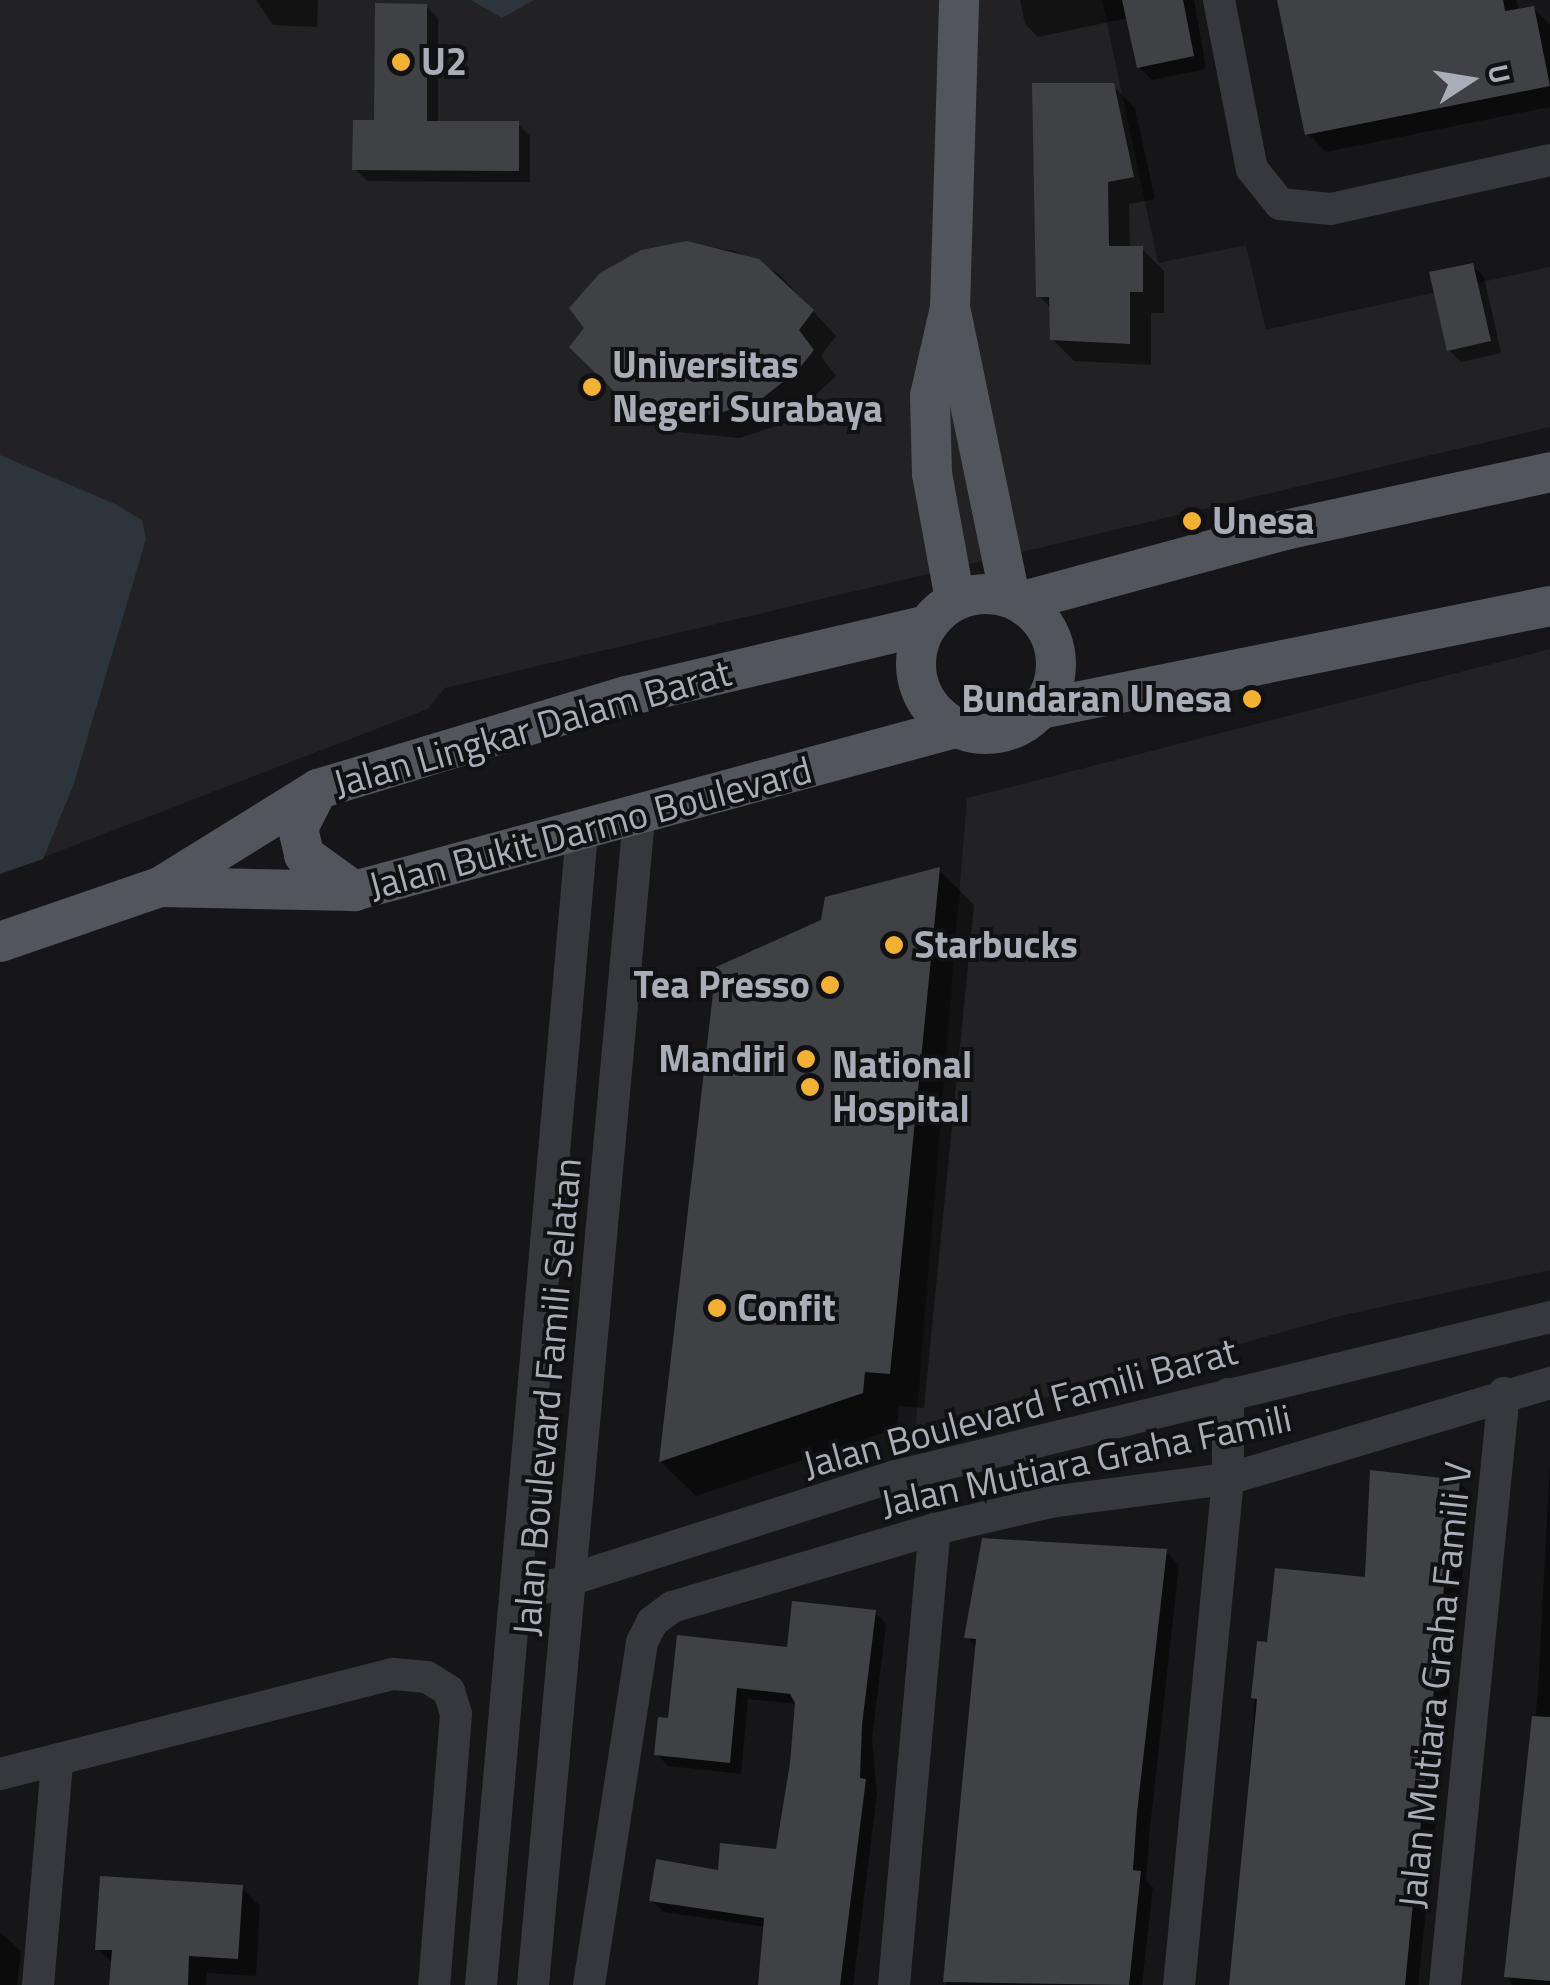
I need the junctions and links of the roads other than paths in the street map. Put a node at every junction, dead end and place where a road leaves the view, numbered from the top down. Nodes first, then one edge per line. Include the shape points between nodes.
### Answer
1 (959, 0) edge
2 (1220, 0) edge
3 (1550, 160) edge
4 (950, 308) junction
5 (1550, 472) edge
6 (1015, 600) junction
7 (1550, 606) edge
8 (925, 619) junction
9 (1041, 709) junction
10 (936, 734) junction
11 (318, 789) junction
12 (640, 817) junction
13 (582, 832) junction
14 (160, 886) junction
15 (354, 891) junction
16 (0, 942) edge
17 (1550, 1317) edge
18 (1550, 1383) edge
19 (1504, 1393) junction
20 (1228, 1394) junction
21 (1228, 1478) junction
22 (935, 1529) junction
23 (570, 1582) junction
24 (516, 1597) junction
25 (57, 1763) junction
26 (0, 1774) edge
27 (38, 1985) edge
28 (434, 1985) edge
29 (481, 1985) edge
30 (533, 1985) edge
31 (589, 1985) edge
32 (894, 1985) edge
33 (1179, 1985) edge
34 (1445, 1985) edge

1 - 4 main road
2 - 3 street via 1252,169 1280,204 1331,209
4 - 6 main road
4 - 8 main road via 930,396
5 - 6 main road via 1285,530
6 - 8 main road via 992,594
6 - 9 main road via 1048,632 1055,651 1056,672
7 - 9 main road
8 - 10 main road via 915,671 935,714
8 - 11 main road, Jalan Lingkar Dalam Barat via 627,696
9 - 10 main road via 992,735
10 - 12 main road, Jalan Bukit Darmo Boulevard
11 - 14 main road, Jalan Lingkar Dalam Barat
11 - 15 main road via 298,828 304,855
12 - 13 main road, Jalan Bukit Darmo Boulevard
12 - 23 street, Jalan Boulevard Famili Selatan
13 - 15 main road, Jalan Bukit Darmo Boulevard
13 - 24 street, Jalan Boulevard Famili Selatan
14 - 15 main road, Jalan Bukit Darmo Boulevard
14 - 16 main road
17 - 20 street, Jalan Boulevard Famili Barat
18 - 19 street, Jalan Mutiara Graha Famili
19 - 21 street, Jalan Mutiara Graha Famili
19 - 34 street, Jalan Mutiara Graha Famili V
20 - 21 street
20 - 23 street, Jalan Boulevard Famili Barat via 896,1476
21 - 22 street, Jalan Mutiara Graha Famili via 1050,1502
21 - 33 street
22 - 31 street, Jalan Mutiara Graha Famili via 672,1607 652,1622 642,1642
22 - 32 street
23 - 24 street, Jalan Boulevard Famili Barat
23 - 30 street, Jalan Boulevard Famili Selatan
24 - 29 street, Jalan Boulevard Famili Selatan
25 - 26 street
25 - 27 street
25 - 28 street via 393,1674 427,1677 449,1691 456,1714

